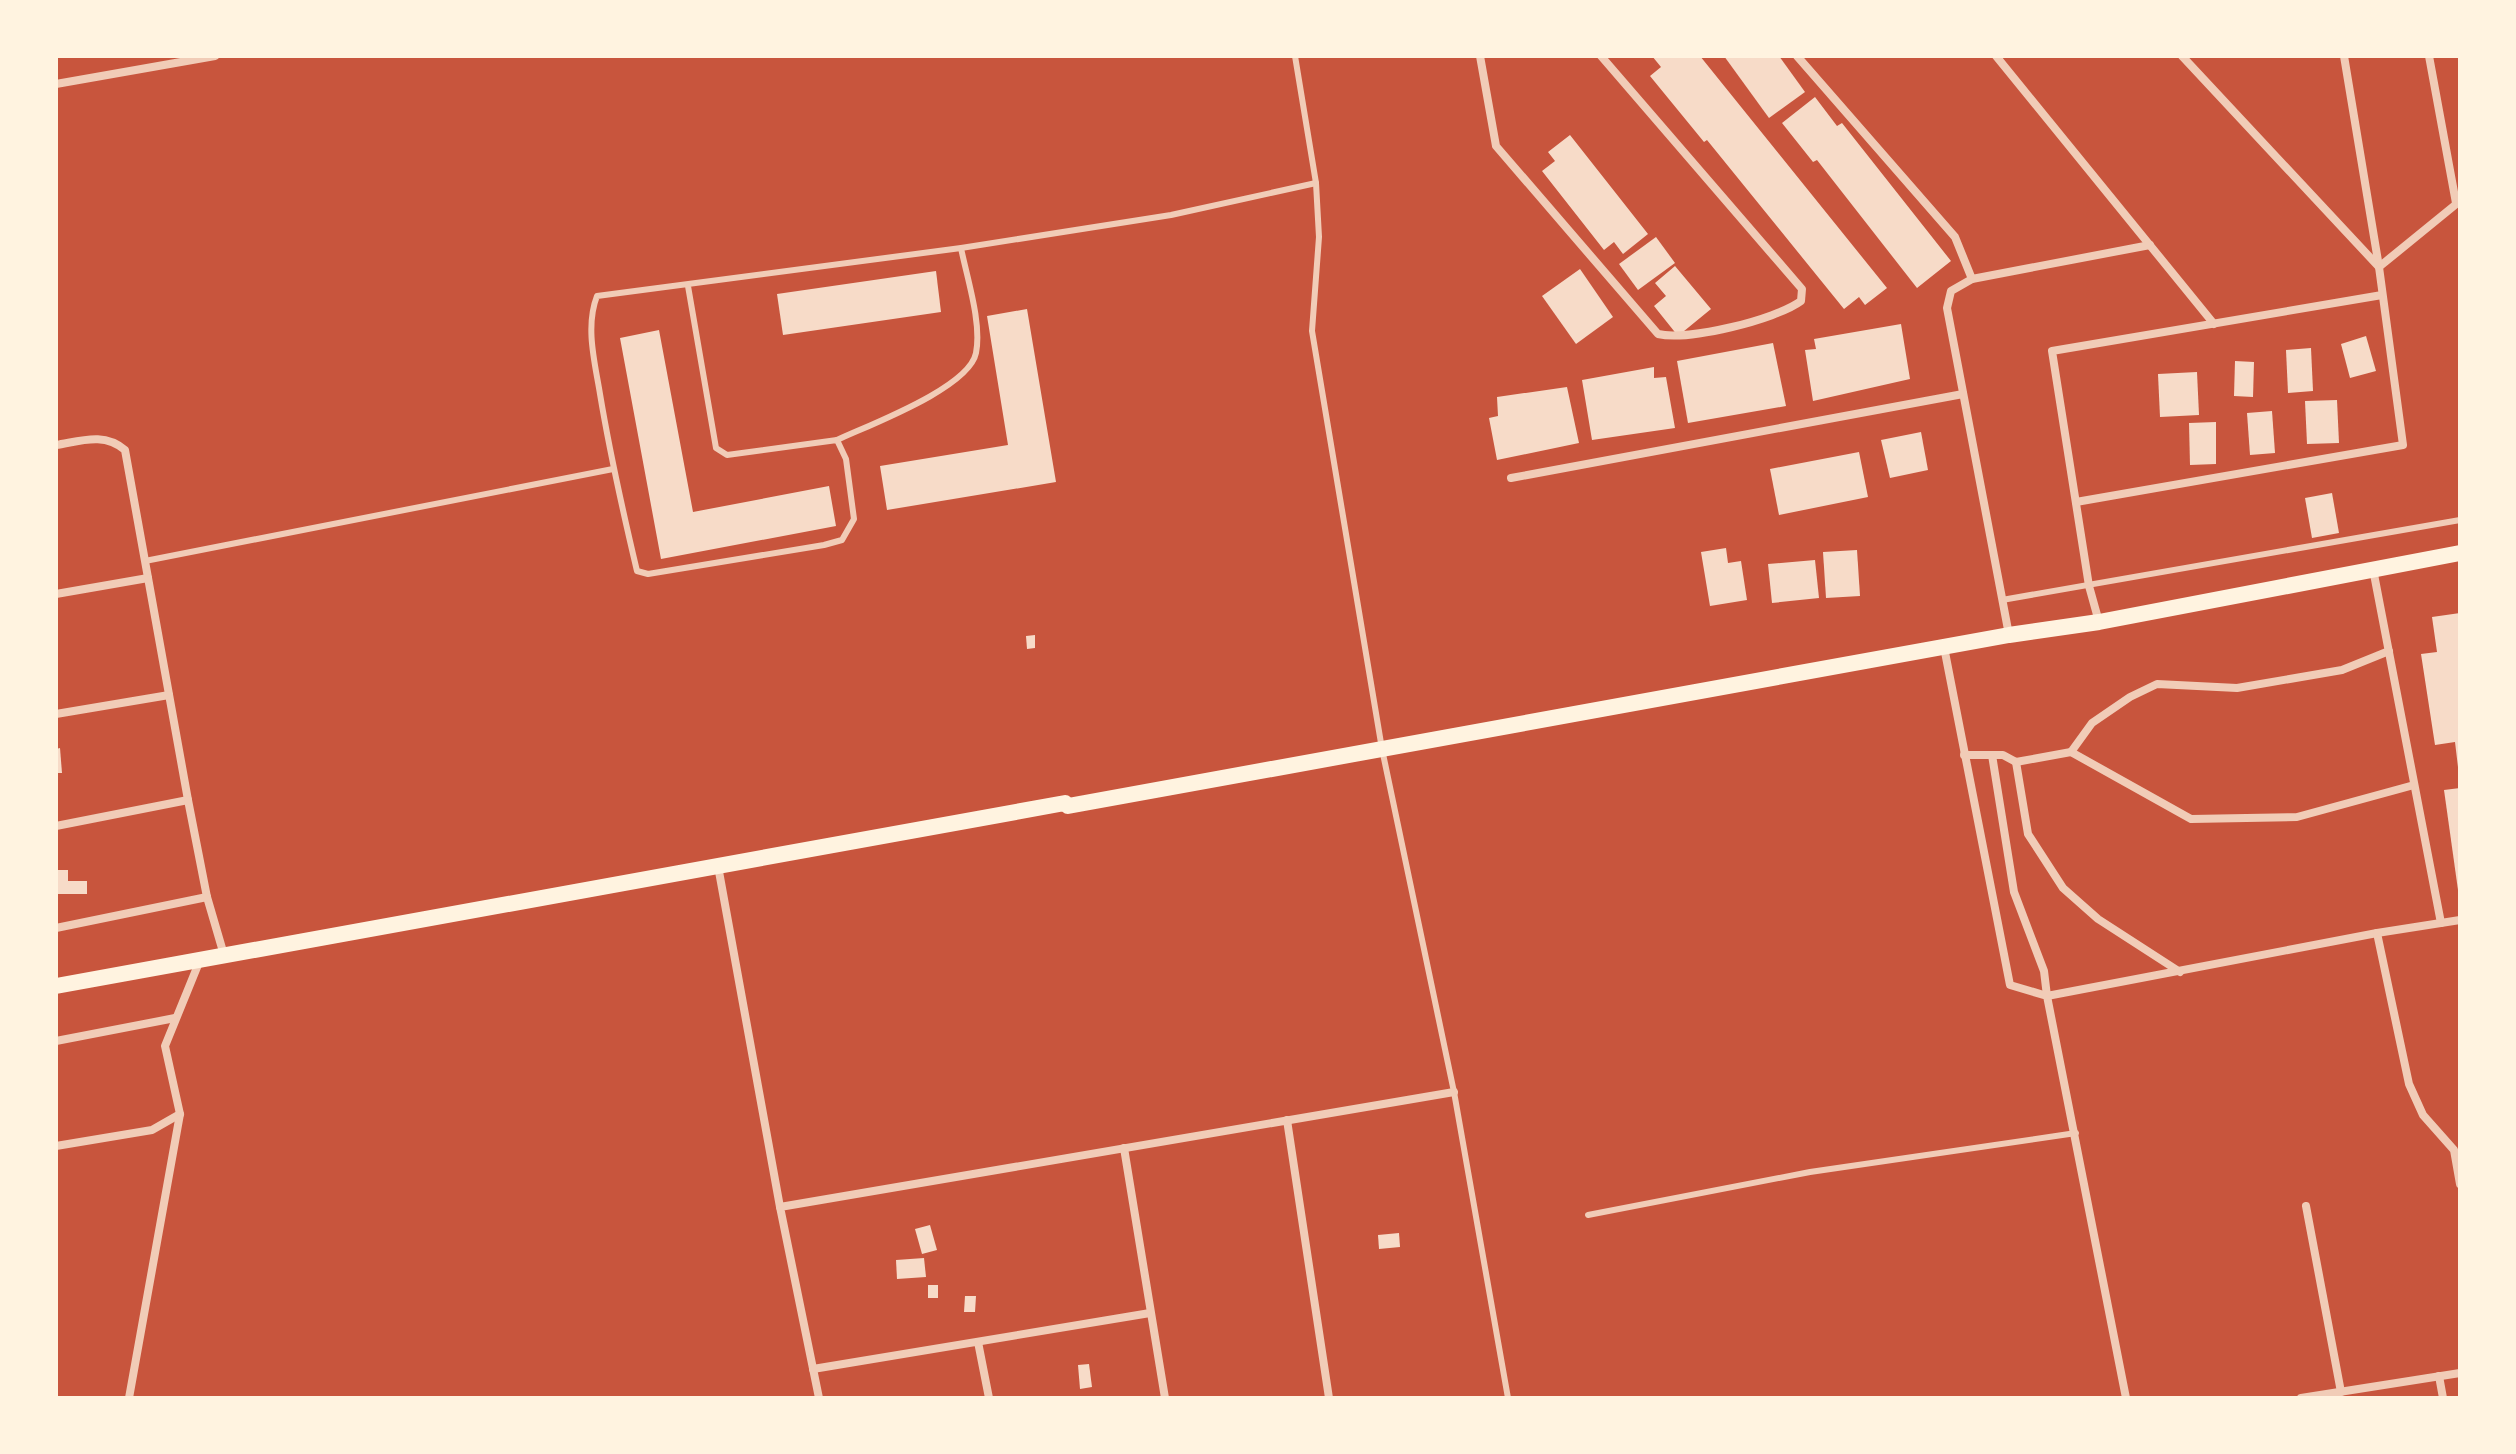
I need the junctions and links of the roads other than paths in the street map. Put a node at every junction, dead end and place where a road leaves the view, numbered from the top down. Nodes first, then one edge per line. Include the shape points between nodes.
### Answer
1 (215, 56) edge
2 (1295, 56) edge
3 (1480, 56) edge
4 (1601, 56) edge
5 (1797, 56) edge
6 (1996, 56) edge
7 (2182, 56) edge
8 (2192, 56) edge
9 (2344, 56) edge
10 (2429, 56) edge
11 (2192, 67) junction
12 (56, 84) edge
13 (1316, 183) junction
14 (2458, 202) edge
15 (2150, 245) junction
16 (961, 248) junction
17 (2379, 267) junction
18 (1972, 279) junction
19 (688, 286) junction
20 (2382, 295) junction
21 (2214, 324) junction
22 (1963, 394) junction
23 (837, 440) junction
24 (56, 445) edge
25 (613, 469) junction
26 (1511, 478) dead end
27 (2076, 502) junction
28 (2460, 520) edge
29 (2460, 553) edge
30 (145, 561) junction
31 (2373, 569) junction
32 (148, 578) junction
33 (2089, 586) junction
34 (56, 594) edge
35 (2002, 600) junction
36 (2099, 622) junction
37 (2009, 635) junction
38 (1944, 647) junction
39 (2389, 651) junction
40 (169, 695) junction
41 (56, 714) edge
42 (1382, 749) junction
43 (2071, 752) junction
44 (1964, 755) junction
45 (1992, 755) junction
46 (2016, 762) junction
47 (2414, 785) junction
48 (188, 800) junction
49 (56, 826) edge
50 (718, 866) junction
51 (207, 897) junction
52 (2460, 920) edge
53 (2441, 923) junction
54 (56, 928) edge
55 (2377, 933) junction
56 (224, 956) junction
57 (201, 960) junction
58 (2181, 972) junction
59 (56, 986) edge
60 (2047, 996) junction
61 (175, 1018) junction
62 (56, 1041) edge
63 (1454, 1092) junction
64 (180, 1114) junction
65 (1287, 1120) junction
66 (2076, 1133) junction
67 (56, 1146) edge
68 (1124, 1148) junction
69 (2460, 1184) edge
70 (2306, 1206) dead end
71 (780, 1207) junction
72 (1588, 1215) dead end
73 (1150, 1313) junction
74 (978, 1342) junction
75 (813, 1369) junction
76 (2460, 1373) edge
77 (2439, 1376) junction
78 (2341, 1392) junction
79 (129, 1398) edge
80 (819, 1398) edge
81 (989, 1398) edge
82 (1165, 1398) edge
83 (1329, 1398) edge
84 (1508, 1398) edge
85 (2126, 1398) edge
86 (2301, 1398) edge
87 (2443, 1398) edge

1 - 12 street
2 - 13 lane
3 - 4 street via 1496,146 1658,334 1674,338 1791,309 1801,301 1802,289
5 - 18 street via 1955,237
6 - 15 street
7 - 11 street
8 - 11 street
9 - 17 street
10 - 14 street
11 - 17 street
13 - 16 lane via 1171,215
13 - 42 lane via 1319,237 1312,331
14 - 17 street
15 - 18 street
15 - 21 street
16 - 19 lane
16 - 23 lane via 976,326 976,354 967,373
17 - 20 street
18 - 22 street via 1951,291 1947,308
19 - 23 lane via 716,448 727,455
19 - 25 lane via 597,296 592,338
20 - 21 street
20 - 27 street via 2403,445
21 - 27 street via 2052,351
22 - 26 street
22 - 35 street
23 - 25 lane via 846,459 854,519 842,540 648,574 637,571
24 - 30 street via 96,438 115,441 125,450
25 - 30 lane
27 - 33 street
28 - 33 lane
29 - 31 main road
30 - 32 street
31 - 36 main road
31 - 39 street
32 - 34 street
32 - 40 street
33 - 35 lane
33 - 36 street
35 - 37 street
36 - 37 main road
37 - 38 main road
38 - 42 main road
38 - 44 street
39 - 43 street via 2342,670 2237,688 2157,684 2092,723
39 - 47 street
40 - 41 street
40 - 48 street
42 - 50 main road
42 - 63 lane
43 - 46 street
43 - 47 street via 2191,819 2297,817
44 - 45 street
44 - 60 street via 2010,985
45 - 46 street
45 - 60 street via 2014,892 2044,971
46 - 58 street via 2028,834 2063,888 2098,919
47 - 53 street
48 - 49 street
48 - 51 street
50 - 56 main road
50 - 71 street
51 - 54 street
51 - 56 street
52 - 53 street
53 - 55 street
55 - 58 street
55 - 69 street via 2409,1084 2423,1115 2454,1150
56 - 57 main road
57 - 59 main road
57 - 61 street
58 - 60 street
60 - 66 street
61 - 62 street
61 - 64 street via 165,1046
63 - 65 street
63 - 84 lane
64 - 67 street via 152,1130
64 - 79 street
65 - 68 street
65 - 83 street
66 - 72 lane via 1810,1172
66 - 85 street
68 - 71 street
68 - 73 street
70 - 78 street
71 - 75 street
73 - 74 street
73 - 82 street
74 - 75 street
74 - 81 street
75 - 80 street
76 - 77 street
77 - 78 street
77 - 87 street
78 - 86 street

